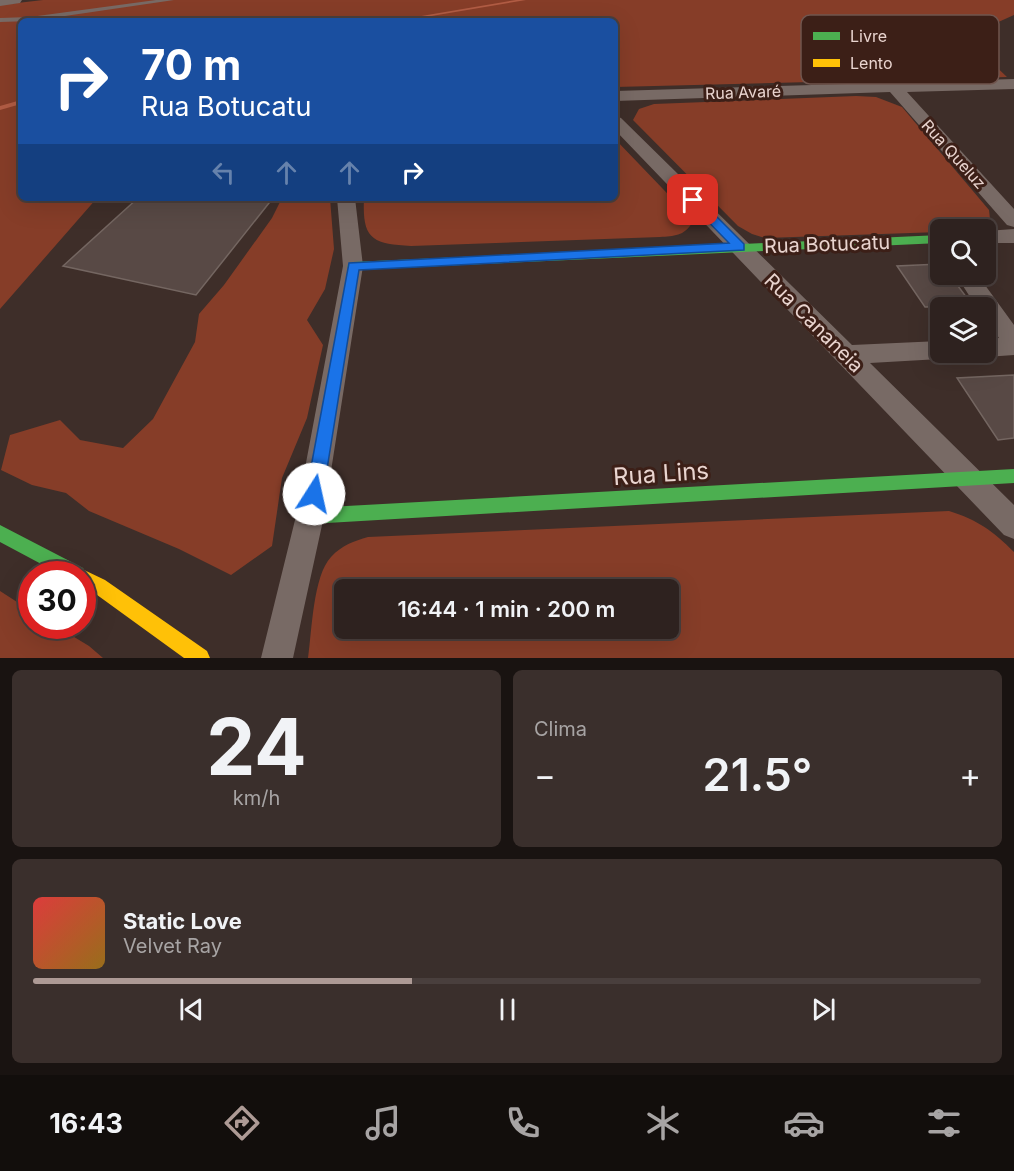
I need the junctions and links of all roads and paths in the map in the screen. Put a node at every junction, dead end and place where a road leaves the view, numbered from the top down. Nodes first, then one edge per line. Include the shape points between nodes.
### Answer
1 (16, 0) edge
2 (171, 0) edge
3 (0, 2) edge
4 (37, 18) edge
5 (18, 19) edge
6 (0, 20) edge
7 (1014, 84) edge
8 (894, 87) junction
9 (618, 96) edge
10 (618, 124) edge
11 (346, 201) edge
12 (1014, 221) edge
13 (1014, 236) edge
14 (996, 237) edge
15 (930, 239) edge
16 (739, 247) junction
17 (353, 266) junction
18 (973, 285) edge
19 (1014, 344) edge
20 (996, 347) edge
21 (930, 351) edge
22 (846, 355) junction
23 (1014, 476) edge
24 (968, 478) junction
25 (310, 516) junction
26 (1014, 525) edge
27 (0, 533) edge
28 (53, 561) edge
29 (96, 585) edge
30 (200, 658) edge
31 (277, 658) edge

1 - 3 street
2 - 4 lane
5 - 6 lane
7 - 8 street, Rua Avaré
8 - 9 street, Rua Avaré
8 - 12 street, Rua Queluz
10 - 16 street, Rua Cananeia
11 - 17 street
13 - 14 street
15 - 16 street, Rua Botucatu
16 - 17 street, Rua Botucatu
16 - 22 street, Rua Cananeia
17 - 25 street
18 - 19 street
19 - 20 street
21 - 22 street
22 - 24 street, Rua Cananeia
23 - 24 street, Rua Lins
24 - 25 street, Rua Lins
24 - 26 street, Rua Cananeia
25 - 31 street
27 - 28 street
29 - 30 street

